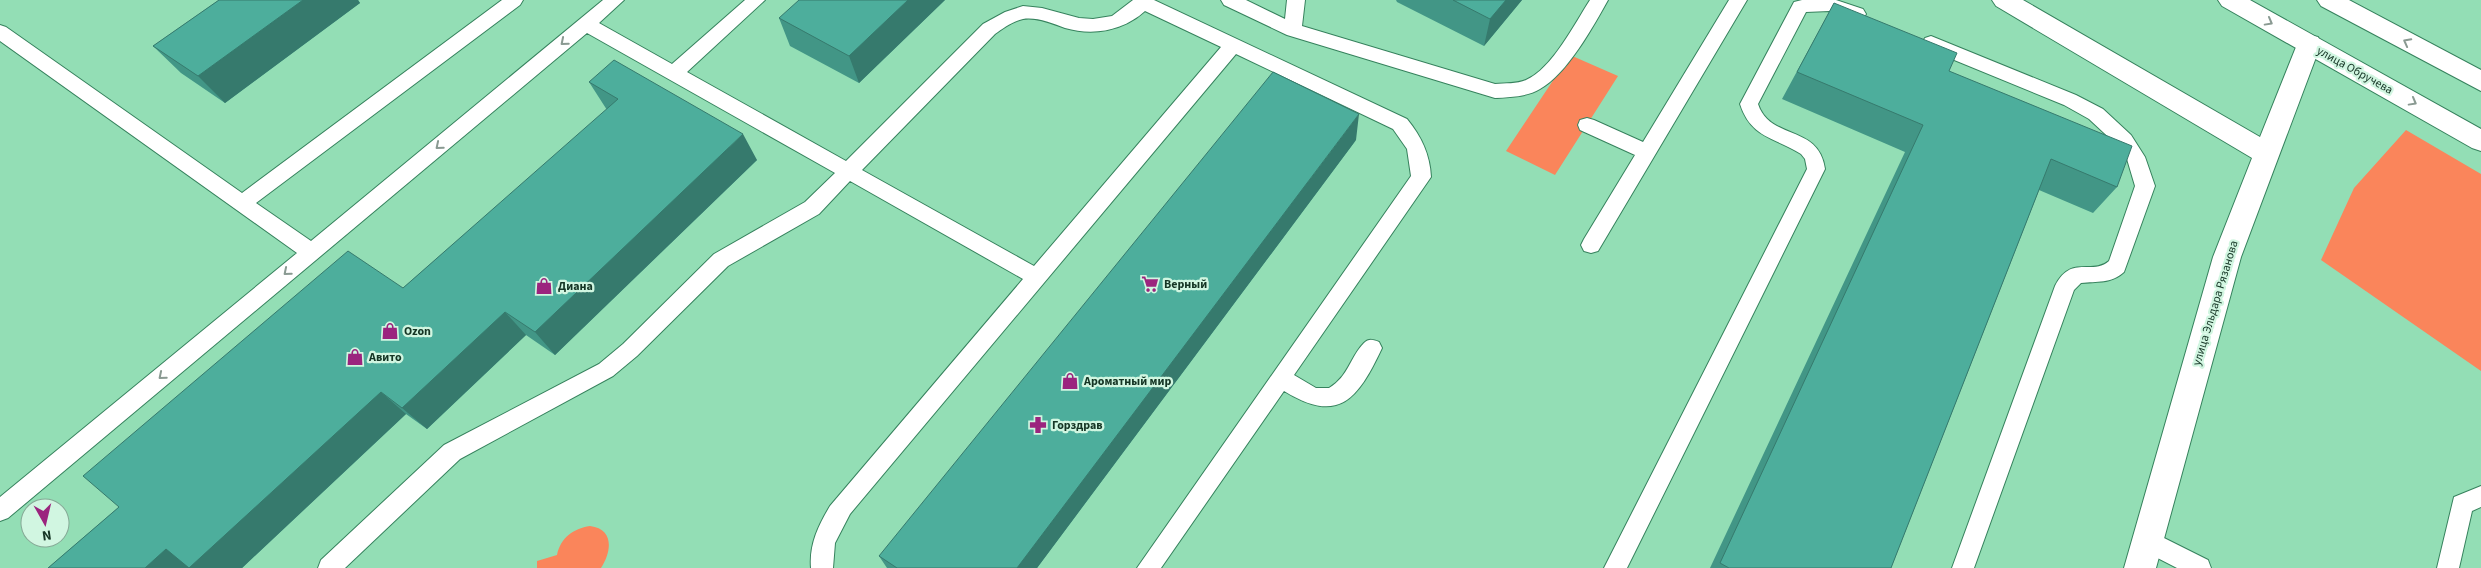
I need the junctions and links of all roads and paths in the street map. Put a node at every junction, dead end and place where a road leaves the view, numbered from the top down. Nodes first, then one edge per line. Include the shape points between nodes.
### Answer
1 (514, 0) edge
2 (615, 0) edge
3 (756, 0) edge
4 (1230, 0) edge
5 (1296, 0) edge
6 (1599, 0) edge
7 (1738, 0) edge
8 (2004, 0) edge
9 (2230, 0) edge
10 (2328, 0) edge
11 (1144, 1) edge
12 (1876, 21) edge
13 (586, 24) junction
14 (1293, 30) junction
15 (0, 32) edge
16 (1913, 36) edge
17 (2309, 44) junction
18 (1233, 45) junction
19 (674, 73) junction
20 (2481, 81) edge
21 (1587, 124) dead end
22 (2481, 141) edge
23 (1646, 152) junction
24 (2266, 153) junction
25 (849, 172) junction
26 (243, 202) junction
27 (1591, 245) dead end
28 (311, 252) junction
29 (1036, 277) junction
30 (1372, 348) dead end
31 (1280, 378) junction
32 (2481, 496) edge
33 (0, 511) edge
34 (2148, 541) junction
35 (329, 568) edge
36 (822, 568) edge
37 (1148, 568) edge
38 (1615, 568) edge
39 (1963, 568) edge
40 (2140, 568) edge
41 (2200, 568) edge
42 (2448, 568) edge

1 - 26 lane
2 - 13 lane
3 - 19 lane
4 - 14 lane
5 - 14 lane
6 - 14 lane via 1549,74 1533,85 1516,90 1477,87
7 - 23 lane
8 - 24 street
9 -> 17 street, улица Обручева
20 -> 10 street
11 - 18 lane
11 - 25 lane via 1130,14 1104,24 1086,26 1036,13 1012,15 1002,20 989,29
12 - 38 lane via 1830,3 1814,0 1806,3 1800,7 1752,95 1749,104 1754,119 1762,127 1807,147 1816,158 1816,169
13 - 19 lane
13 -> 28 lane
15 - 26 lane
16 - 39 lane via 2070,100 2096,114 2124,140 2136,157 2145,186 2118,266 2105,274 2078,274 2065,286
17 -> 22 street, улица Обручева
17 - 24 street, улица Эльдара Рязанова
18 - 29 lane
18 - 31 lane via 1400,124 1420,155 1421,177
19 - 25 lane
21 - 23 lane
23 - 27 lane
24 - 34 street, улица Эльдара Рязанова via 2227,257
25 - 29 lane
25 - 35 lane via 806,213 721,260 606,370 452,452
26 - 28 lane
28 -> 33 lane
29 - 36 lane via 842,507 829,526 822,547
30 - 31 lane via 1344,390 1331,399 1314,397
31 - 37 lane
32 - 42 lane via 2462,504
34 - 40 street, улица Эльдара Рязанова
34 - 41 lane

